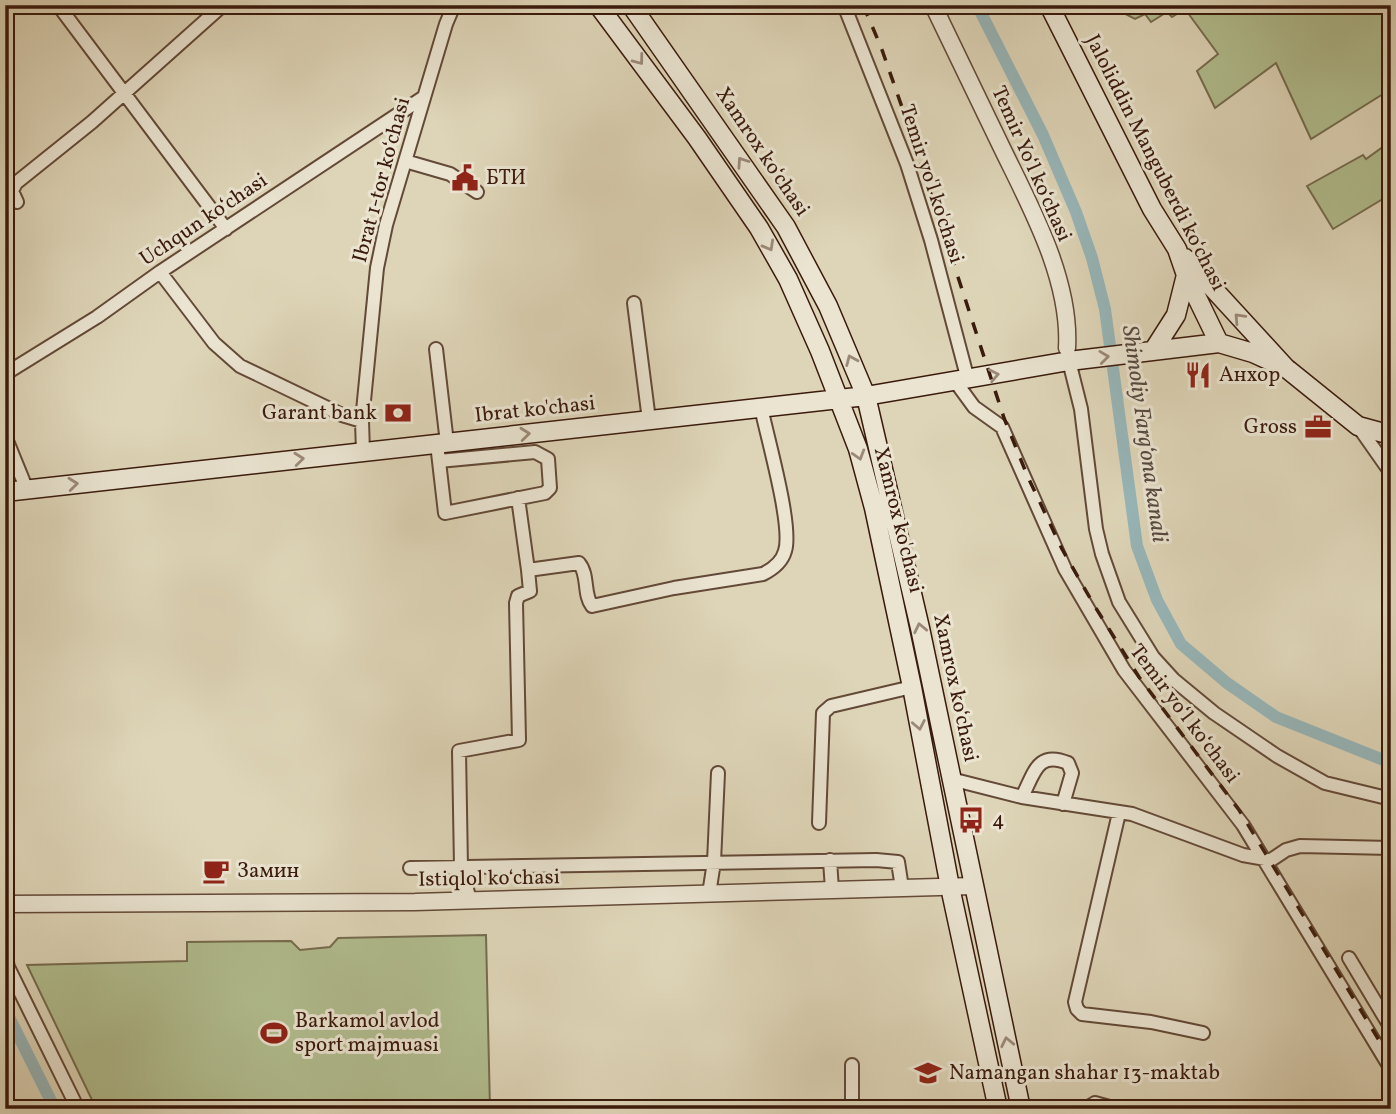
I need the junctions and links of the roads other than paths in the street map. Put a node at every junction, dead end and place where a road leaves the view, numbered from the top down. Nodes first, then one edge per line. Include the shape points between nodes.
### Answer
1 (58, 5) edge
2 (223, 5) edge
3 (454, 5) edge
4 (598, 5) edge
5 (631, 5) edge
6 (844, 5) edge
7 (933, 5) edge
8 (1049, 5) edge
9 (124, 93) junction
10 (424, 97) junction
11 (405, 161) junction
12 (477, 192) dead end
13 (17, 202) dead end
14 (226, 229) junction
15 (1177, 249) junction
16 (160, 272) junction
17 (1186, 275) junction
18 (634, 303) dead end
19 (1219, 343) junction
20 (436, 349) dead end
21 (1146, 351) junction
22 (1068, 354) junction
23 (1286, 368) junction
24 (5, 374) edge
25 (961, 381) junction
26 (866, 396) junction
27 (839, 399) junction
28 (761, 407) junction
29 (649, 420) junction
30 (362, 421) junction
31 (1358, 426) junction
32 (1391, 435) edge
33 (5, 436) edge
34 (441, 449) junction
35 (363, 452) junction
36 (1391, 473) edge
37 (27, 490) junction
38 (5, 492) edge
39 (518, 498) junction
40 (528, 570) junction
41 (912, 687) junction
42 (718, 773) dead end
43 (951, 779) junction
44 (1022, 797) junction
45 (1391, 799) edge
46 (1063, 804) junction
47 (1119, 813) junction
48 (819, 823) dead end
49 (1391, 848) edge
50 (1267, 859) junction
51 (830, 860) junction
52 (714, 862) junction
53 (461, 867) junction
54 (410, 868) dead end
55 (974, 886) junction
56 (950, 887) junction
57 (902, 888) junction
58 (832, 890) junction
59 (709, 894) junction
60 (470, 901) junction
61 (5, 904) edge
62 (5, 934) edge
63 (1349, 958) dead end
64 (1391, 1028) edge
65 (1203, 1033) dead end
66 (852, 1065) dead end
67 (1391, 1069) edge
68 (78, 1109) edge
69 (852, 1109) edge
70 (998, 1109) edge
71 (1021, 1109) edge
72 (1085, 1109) edge
73 (1117, 1109) edge

1 - 9 street
2 - 9 street
3 - 10 street, Ibrat 1-tor koʻchasi
4 -> 27 main road, Xamrox ko'chasi via 759,228 788,279
26 -> 5 main road, Xamrox koʻchasi via 828,306 786,227
6 - 25 street, Temir yo'l ko'chasi via 932,240
7 - 22 street, Temir Yoʻl koʻchasi via 1040,226 1064,302
8 - 15 main road, Jaloliddin Manguberdi koʻchasi via 1152,209
9 - 13 street via 13,187
9 - 14 street
10 - 11 street, Ibrat 1-tor koʻchasi
10 - 14 street, Uchqun koʻchasi
11 - 12 street via 450,174
11 - 30 street, Ibrat 1-tor koʻchasi via 377,268
14 - 16 street, Uchqun koʻchasi
15 - 17 main road, Jaloliddin Manguberdi koʻchasi
23 -> 15 main road
16 - 24 street, Uchqun koʻchasi
16 - 30 street via 214,343 240,366
17 - 19 main road, Jaloliddin Manguberdi koʻchasi
17 - 21 main road via 1176,315
18 - 29 street
19 - 21 main road, Ibrat ko'chasi
19 - 23 main road
20 - 34 street
22 -> 21 main road, Ibrat ko'chasi
25 -> 22 main road, Ibrat ko'chasi
22 - 45 street via 1081,409 1102,554 1119,602 1153,657 1214,713 1277,756 1325,783
23 - 31 main road
25 - 26 main road, Ibrat ko'chasi
25 - 50 street, Temir yoʻl koʻchasi via 974,407 1002,426 1065,569 1124,670
26 - 27 main road, Ibrat ko'chasi
43 -> 26 main road, Xamrox koʻchasi
27 - 28 main road, Ibrat ko'chasi
27 -> 41 main road, Xamrox ko'chasi via 874,508
28 - 29 main road, Ibrat ko'chasi
28 - 40 street via 787,529 785,552 775,567 763,574 674,587 596,606 590,604 579,563
34 -> 29 main road, Ibrat ko'chasi
30 - 35 street, Ibrat 1-tor koʻchasi
31 - 32 main road
31 - 36 street
33 - 37 street
34 - 35 main road, Ibrat ko'chasi
34 - 39 street via 445,513
34 - 39 street via 546,456 549,489
37 -> 35 main road, Ibrat ko'chasi
37 - 38 main road, Ibrat ko'chasi
39 - 40 street
40 - 53 street via 530,591 518,596 516,603 519,740 459,751
41 - 48 street via 831,706 823,713
41 -> 56 main road, Xamrox ko'chasi
42 - 52 street
43 - 44 street
43 - 55 main road, Xamrox koʻchasi
44 - 46 street
44 - 46 street via 1041,762 1057,758 1068,763 1072,773
46 - 47 street
47 - 50 street
47 - 65 street via 1077,1009 1082,1014
49 - 50 street via 1300,846
50 - 67 street, Temir yoʻl koʻchasi
51 - 52 street
51 - 57 street via 898,862
51 - 58 street
52 - 53 street
52 - 59 street
53 - 54 street
53 - 60 street
55 - 56 street, Istiqlol koʻchasi
71 -> 55 main road, Xamrox koʻchasi
56 - 57 street, Istiqlol koʻchasi
56 - 70 main road, Xamrox ko'chasi
57 - 58 street, Istiqlol koʻchasi
58 - 59 street, Istiqlol koʻchasi
59 - 60 street, Istiqlol koʻchasi
60 - 61 street, Istiqlol koʻchasi
62 - 68 street via 8,968
63 - 64 street
66 - 69 street
72 - 73 street via 1095,1103

